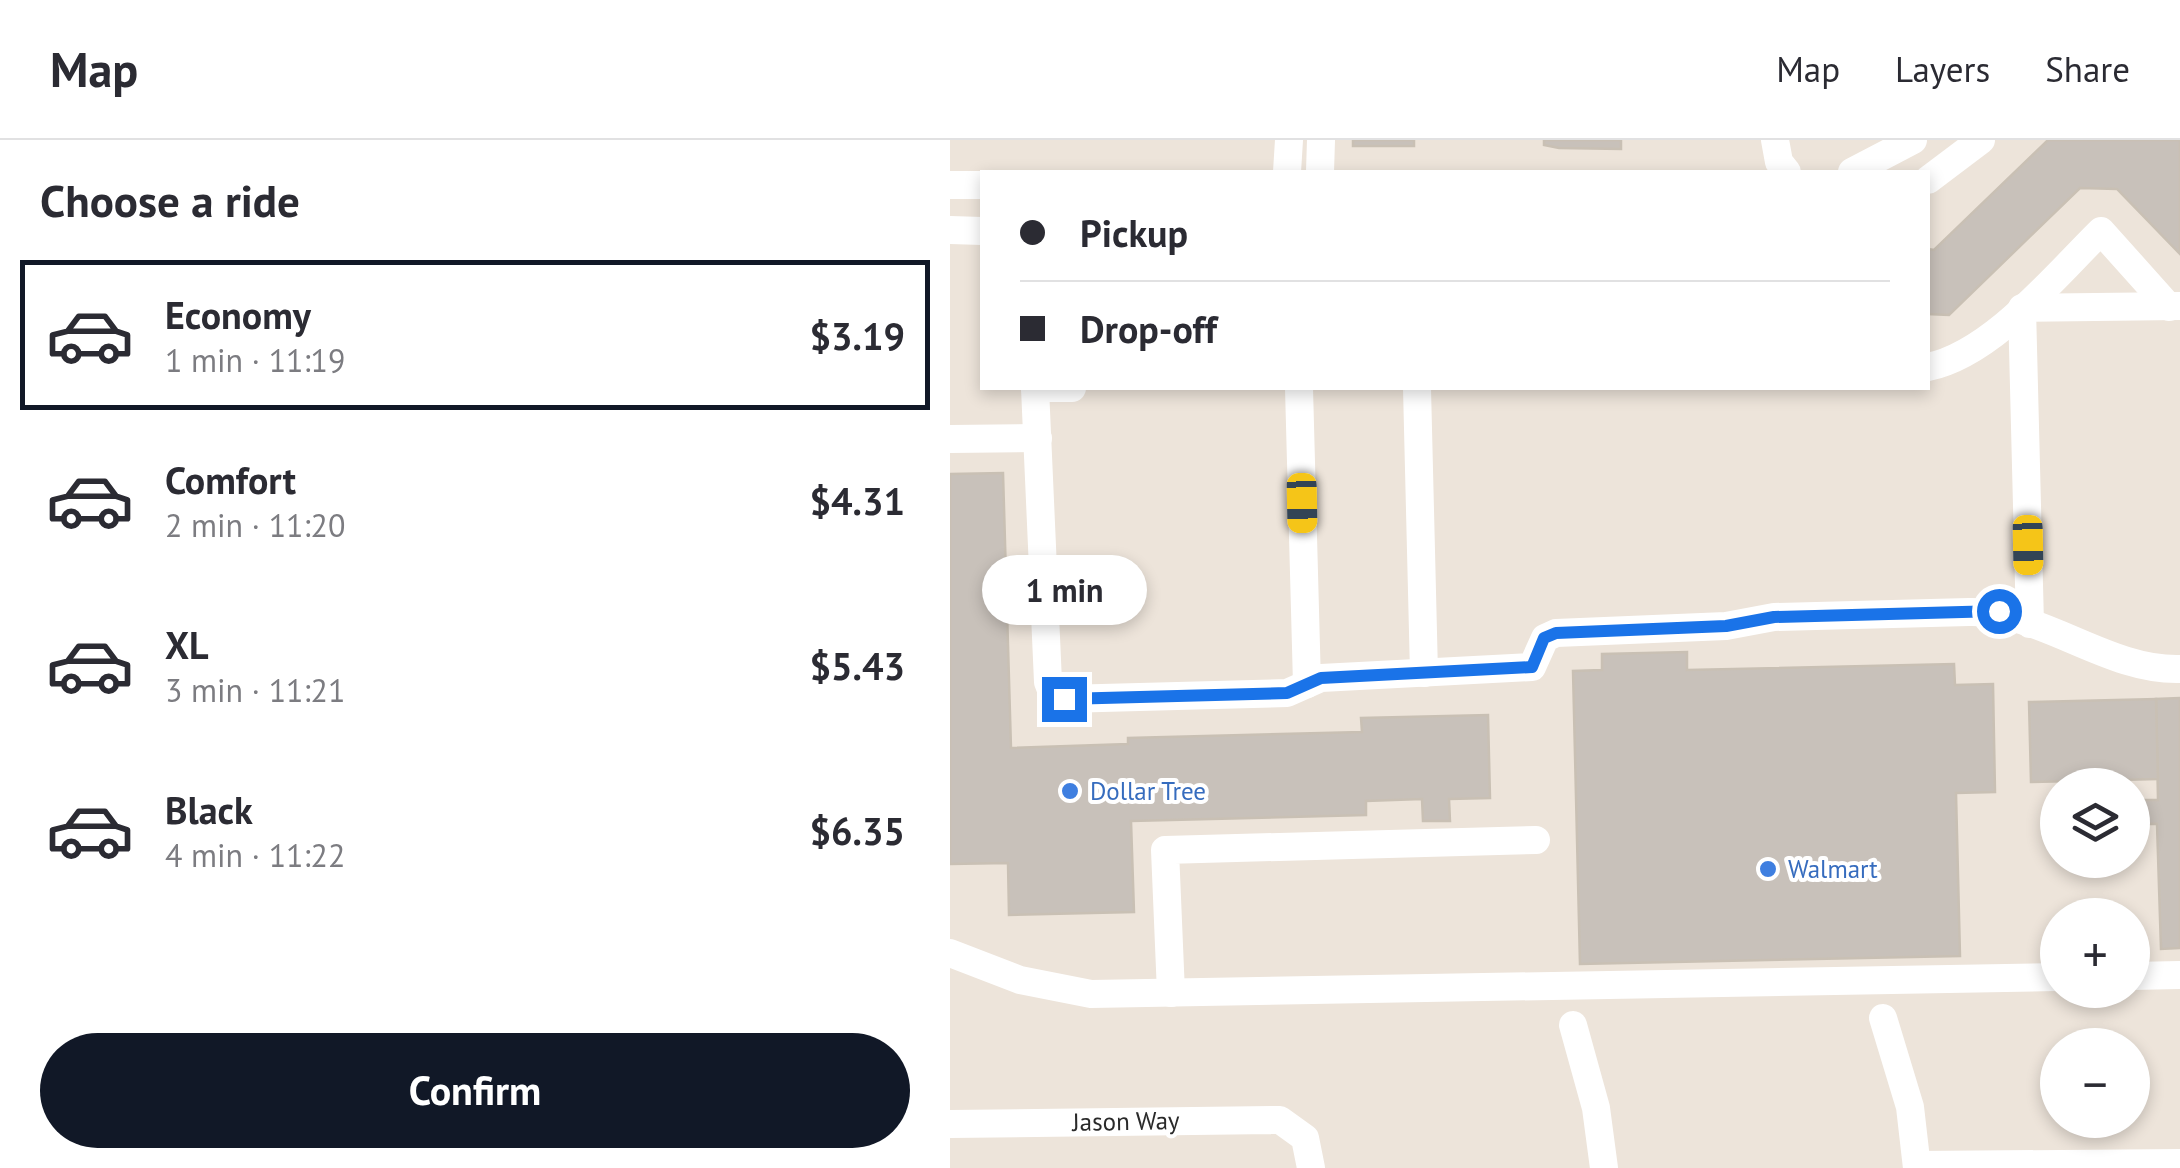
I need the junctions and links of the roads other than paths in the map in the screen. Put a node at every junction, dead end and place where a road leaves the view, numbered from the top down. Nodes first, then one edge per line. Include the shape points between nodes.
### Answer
1 (1289, 140) edge
2 (1321, 140) edge
3 (1913, 140) edge
4 (1980, 140) edge
5 (1287, 170) edge
6 (1320, 170) edge
7 (1856, 170) edge
8 (1930, 178) edge
9 (950, 184) edge
10 (980, 185) edge
11 (950, 230) edge
12 (980, 230) edge
13 (2174, 306) edge
14 (2022, 308) junction
15 (1930, 367) edge
16 (1035, 390) edge
17 (1300, 390) edge
18 (1417, 390) edge
19 (1038, 438) junction
20 (950, 439) edge
21 (2030, 624) junction
22 (2180, 670) edge
23 (1424, 672) junction
24 (1306, 684) junction
25 (1536, 840) dead end
26 (950, 952) edge
27 (2180, 975) edge
28 (2150, 976) edge
29 (2040, 977) edge
30 (1172, 993) junction
31 (1884, 1018) dead end
32 (1574, 1026) dead end
33 (950, 1124) edge
34 (2180, 1163) edge
35 (1917, 1167) edge
36 (1311, 1168) edge
37 (1604, 1168) edge

1 - 5 street
2 - 6 street
3 - 7 street
4 - 8 street
9 - 10 street
11 - 12 street
13 - 14 street
13 - 14 street via 2101,232
14 - 15 street via 1968,353
14 - 21 street
16 - 19 street
17 - 24 street
18 - 23 street
19 - 20 street
19 - 24 street via 1048,682 1054,695 1287,693
21 - 22 street via 2143,664
21 - 23 street via 1999,611 1774,617 1726,626 1556,633 1544,638 1532,667
23 - 24 street
25 - 30 street via 1166,850
26 - 30 street via 1020,980 1091,994
27 - 28 street
29 - 30 street
31 - 35 street via 1910,1107
32 - 37 street
33 - 36 street, Jason Way via 1270,1118 1299,1131
34 - 35 street

